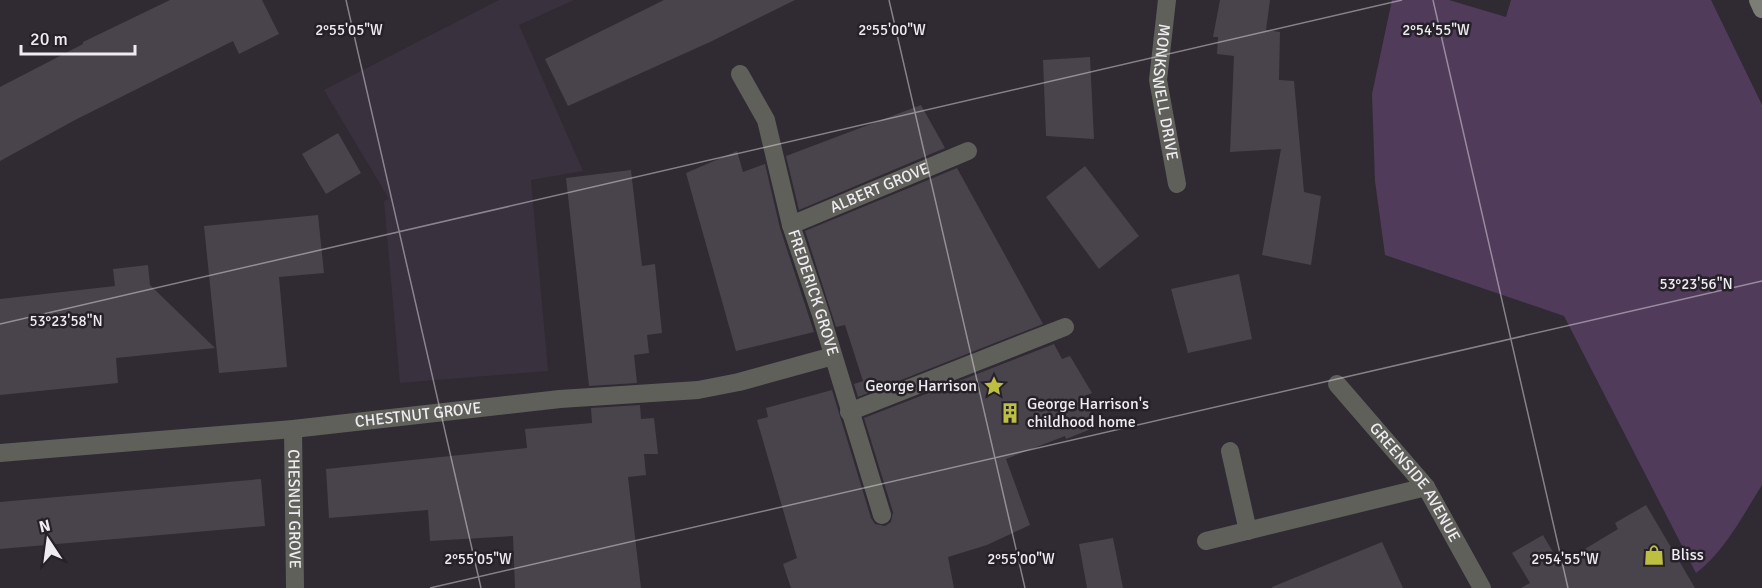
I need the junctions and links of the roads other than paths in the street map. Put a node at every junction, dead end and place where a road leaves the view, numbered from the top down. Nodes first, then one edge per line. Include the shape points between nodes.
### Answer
1 (1167, 0) edge
2 (1758, 0) edge
3 (1762, 9) edge
4 (741, 74) dead end
5 (968, 151) dead end
6 (1177, 184) dead end
7 (791, 225) junction
8 (1065, 327) dead end
9 (833, 356) junction
10 (1337, 384) dead end
11 (849, 412) junction
12 (293, 429) junction
13 (1230, 450) dead end
14 (0, 453) edge
15 (1426, 487) junction
16 (882, 515) dead end
17 (1248, 531) junction
18 (1206, 541) dead end
19 (296, 588) edge
20 (1482, 588) edge

1 - 6 street, MONKSWELL DRIVE via 1158,80
2 - 3 street
4 - 7 street, FREDERICK GROVE via 766,120
5 - 7 street, ALBERT GROVE
7 - 9 street, FREDERICK GROVE
8 - 11 street
9 - 11 street, FREDERICK GROVE
9 - 12 street, CHESTNUT GROVE via 698,390 560,399
10 - 15 street, GREENSIDE AVENUE
11 - 16 street, FREDERICK GROVE
12 - 14 street, CHESTNUT GROVE
12 - 19 street, CHESNUT GROVE
13 - 17 street
15 - 17 street
15 - 20 street, GREENSIDE AVENUE
17 - 18 street

